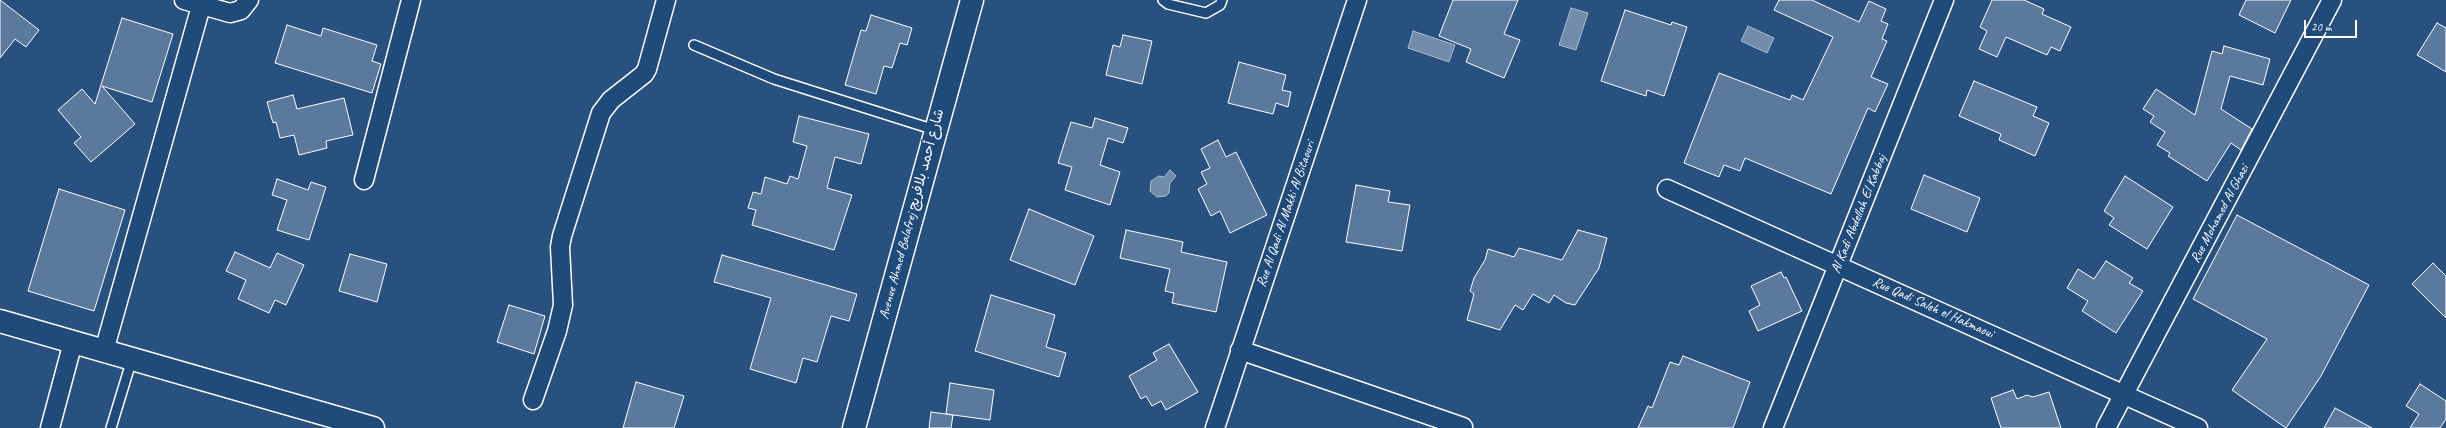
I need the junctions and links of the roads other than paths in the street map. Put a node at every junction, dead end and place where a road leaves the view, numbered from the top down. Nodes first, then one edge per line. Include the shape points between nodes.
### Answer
1 (249, 0) edge
2 (411, 0) edge
3 (666, 0) edge
4 (972, 0) edge
5 (1163, 0) edge
6 (1222, 0) edge
7 (1357, 0) edge
8 (1944, 0) edge
9 (2332, 0) edge
10 (192, 3) edge
11 (694, 45) dead end
12 (935, 130) junction
13 (364, 180) dead end
14 (1667, 189) dead end
15 (1839, 266) junction
16 (0, 321) edge
17 (73, 342) junction
18 (1240, 350) junction
19 (104, 351) junction
20 (132, 359) junction
21 (2123, 395) junction
22 (533, 400) dead end
23 (1463, 427) dead end
24 (50, 428) edge
25 (111, 428) edge
26 (374, 428) edge
27 (854, 428) edge
28 (1215, 428) edge
29 (1772, 428) edge
30 (2106, 428) edge
31 (2198, 428) edge

1 - 10 street via 236,13 221,12
2 - 13 street
3 - 22 street via 647,69 611,100 599,121 562,236 560,247 563,305 558,331
4 - 12 main road, Avenue Ahmed Balafrej شارع أحمد بلافريج
5 - 6 lane via 1168,4 1206,13 1220,5
7 - 18 street, Rue Al Qadi Al Makki Al Bitaouri via 1296,189
8 - 15 street, Al Kadi Abdellah El Kabbaj
9 - 21 street, Rue Mohamed Al Ghazi
10 - 19 street
11 - 12 lane via 774,79
12 - 27 main road, Avenue Ahmed Balafrej شارع أحمد بلافريج
14 - 15 street, Rue Qadi Saleh el Hakmaoui
15 - 21 street, Rue Qadi Saleh el Hakmaoui
15 - 29 street, Al Kadi Abdellah El Kabbaj
16 - 17 main road
17 - 19 main road
17 - 24 street
18 - 23 street
18 - 28 street, Rue Al Qadi Al Makki Al Bitaouri
19 - 20 main road
20 - 25 lane
20 - 26 main road
21 - 30 street, Rue Mohamed Al Ghazi
21 - 31 street, Rue Qadi Saleh el Hakmaoui

